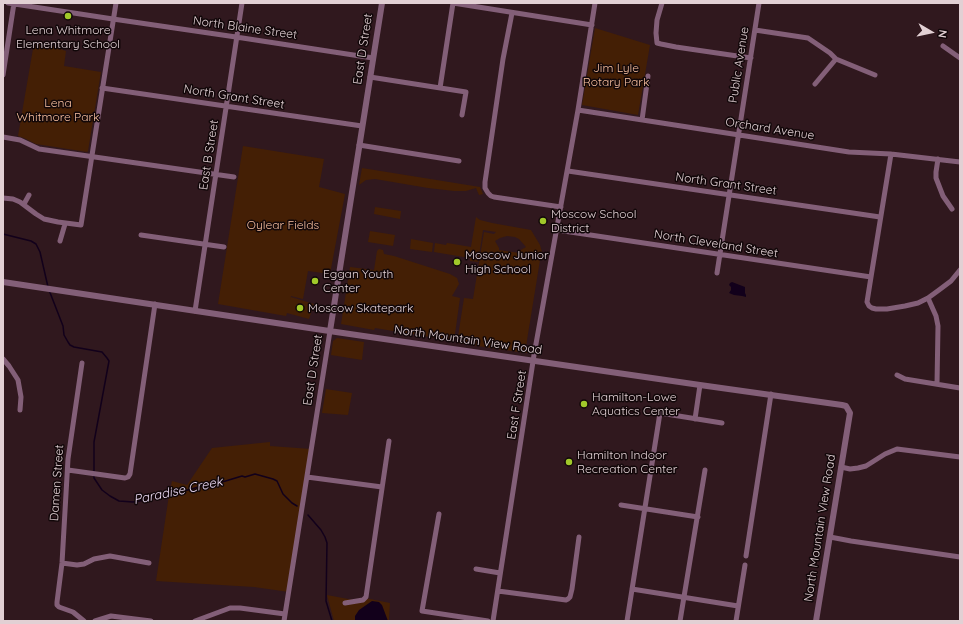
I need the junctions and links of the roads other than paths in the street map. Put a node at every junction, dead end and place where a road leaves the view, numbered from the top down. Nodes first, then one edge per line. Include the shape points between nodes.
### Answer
1 (8, 3) edge
2 (14, 3) edge
3 (116, 3) edge
4 (242, 3) edge
5 (382, 3) edge
6 (453, 3) edge
7 (595, 3) edge
8 (662, 3) edge
9 (759, 3) edge
10 (477, 5) edge
11 (512, 13) junction
12 (114, 19) junction
13 (592, 25) junction
14 (755, 30) junction
15 (236, 37) junction
16 (942, 46) dead end
17 (373, 58) junction
18 (751, 58) junction
19 (960, 58) edge
20 (836, 59) junction
21 (3, 75) edge
22 (875, 75) dead end
23 (648, 76) dead end
24 (370, 78) junction
25 (815, 84) dead end
26 (102, 88) junction
27 (440, 88) junction
28 (226, 107) junction
29 (578, 110) junction
30 (462, 115) dead end
31 (642, 120) junction
32 (362, 126) junction
33 (739, 134) junction
34 (3, 137) edge
35 (359, 145) junction
36 (891, 154) junction
37 (92, 157) junction
38 (938, 160) junction
39 (459, 161) dead end
40 (960, 162) edge
41 (568, 170) junction
42 (216, 175) junction
43 (234, 177) dead end
44 (29, 195) dead end
45 (729, 195) junction
46 (3, 198) edge
47 (24, 204) junction
48 (561, 207) junction
49 (952, 209) dead end
50 (880, 217) junction
51 (65, 224) junction
52 (557, 230) junction
53 (141, 235) dead end
54 (60, 241) dead end
55 (205, 244) junction
56 (224, 247) dead end
57 (720, 254) junction
58 (960, 270) edge
59 (717, 273) dead end
60 (871, 277) junction
61 (3, 282) edge
62 (928, 298) junction
63 (155, 304) junction
64 (195, 311) junction
65 (330, 331) junction
66 (3, 359) edge
67 (534, 361) junction
68 (82, 363) dead end
69 (898, 375) dead end
70 (937, 384) junction
71 (700, 385) junction
72 (960, 388) edge
73 (771, 394) junction
74 (20, 410) dead end
75 (695, 418) junction
76 (722, 423) dead end
77 (389, 441) dead end
78 (960, 457) edge
79 (841, 467) junction
80 (68, 470) junction
81 (705, 470) dead end
82 (307, 477) junction
83 (382, 487) junction
84 (621, 505) dead end
85 (646, 509) junction
86 (438, 514) dead end
87 (698, 517) junction
88 (580, 537) dead end
89 (830, 537) junction
90 (746, 556) dead end
91 (960, 557) edge
92 (62, 563) junction
93 (149, 563) dead end
94 (745, 565) dead end
95 (476, 569) dead end
96 (500, 573) junction
97 (632, 589) junction
98 (498, 591) junction
99 (684, 597) junction
100 (345, 603) dead end
101 (738, 606) junction
102 (285, 614) junction
103 (84, 621) edge
104 (95, 621) edge
105 (151, 621) edge
106 (195, 621) edge
107 (284, 621) edge
108 (488, 621) edge
109 (493, 621) edge
110 (628, 621) edge
111 (680, 621) edge
112 (736, 621) edge
113 (816, 621) edge

1 - 2 street, North Blaine Street
2 - 12 street, North Blaine Street
2 - 21 street
3 - 12 street
4 - 15 street, East B Street
5 - 17 street, East D Street
6 - 10 street
6 - 27 street
7 - 13 street, East F Street
8 - 18 street via 657,20 657,43
9 - 14 street, Public Avenue
10 - 11 street
11 - 13 street
11 - 48 street via 485,188 494,197
12 - 15 street, North Blaine Street
12 - 26 street
13 - 29 street, East F Street
14 - 18 street, Public Avenue
14 - 20 street via 808,38
15 - 17 street, North Blaine Street
15 - 28 street, East B Street
16 - 19 street
17 - 24 street, East D Street
18 - 33 street, Public Avenue
20 - 22 street
20 - 25 street
23 - 31 street
24 - 27 street
24 - 32 street, East D Street
26 - 28 street, North Grant Street
26 - 37 street
27 - 30 street via 466,92
28 - 32 street, North Grant Street
28 - 42 street, East B Street
29 - 31 street, Orchard Avenue
29 - 41 street, East F Street
31 - 33 street, Orchard Avenue
32 - 35 street, East D Street
33 - 36 street, Orchard Avenue via 849,152
33 - 45 street, Public Avenue
34 - 37 street via 20,140 39,149
35 - 39 street
35 - 65 street, East D Street
36 - 38 street, Orchard Avenue
36 - 50 street
37 - 42 street
37 - 51 street via 80,226
38 - 40 street, Orchard Avenue
38 - 49 street via 936,178
41 - 45 street, North Grant Street
41 - 48 street, East F Street
42 - 43 street
42 - 55 street, East B Street
44 - 47 street
45 - 50 street, North Grant Street
45 - 57 street, Public Avenue
46 - 47 street
47 - 51 street via 40,217
48 - 52 street, East F Street
50 - 60 street
51 - 54 street
52 - 57 street, North Cleveland Street
52 - 67 street, East F Street
53 - 55 street
55 - 56 street
55 - 64 street, East B Street
57 - 59 street, Public Avenue
57 - 60 street, North Cleveland Street
58 - 62 street via 951,281
60 - 62 street via 867,302 872,308 905,306
61 - 63 street, North Mountain View Road
62 - 70 street via 938,326
63 - 64 street, North Mountain View Road
63 - 80 street via 130,474 125,478
64 - 65 street, North Mountain View Road
65 - 67 street, North Mountain View Road
65 - 82 street, East D Street
66 - 74 street via 18,380
67 - 71 street, North Mountain View Road
67 - 96 street, East F Street
68 - 80 street, Damen Street
69 - 70 street via 905,379
70 - 72 street
71 - 73 street, North Mountain View Road
71 - 75 street
73 - 79 street, North Mountain View Road via 846,406 850,413
73 - 90 street
75 - 76 street
75 - 85 street via 660,413
77 - 83 street
78 - 79 street via 897,449 866,466 850,469
79 - 89 street, North Mountain View Road
80 - 92 street, Damen Street
81 - 87 street
82 - 83 street
82 - 102 street, East D Street
83 - 100 street via 366,597 363,600
84 - 85 street
85 - 87 street
85 - 97 street
86 - 108 street via 422,611
87 - 99 street
88 - 98 street via 568,599
89 - 91 street
89 - 113 street, North Mountain View Road
92 - 93 street via 84,564 110,556
92 - 103 street, Damen Street via 57,605 73,612
94 - 101 street
95 - 96 street
96 - 98 street, East F Street
97 - 99 street
97 - 110 street
98 - 109 street, East F Street
99 - 101 street
99 - 111 street
101 - 112 street
102 - 106 street via 230,608
102 - 107 street, East D Street
104 - 105 street via 111,616

